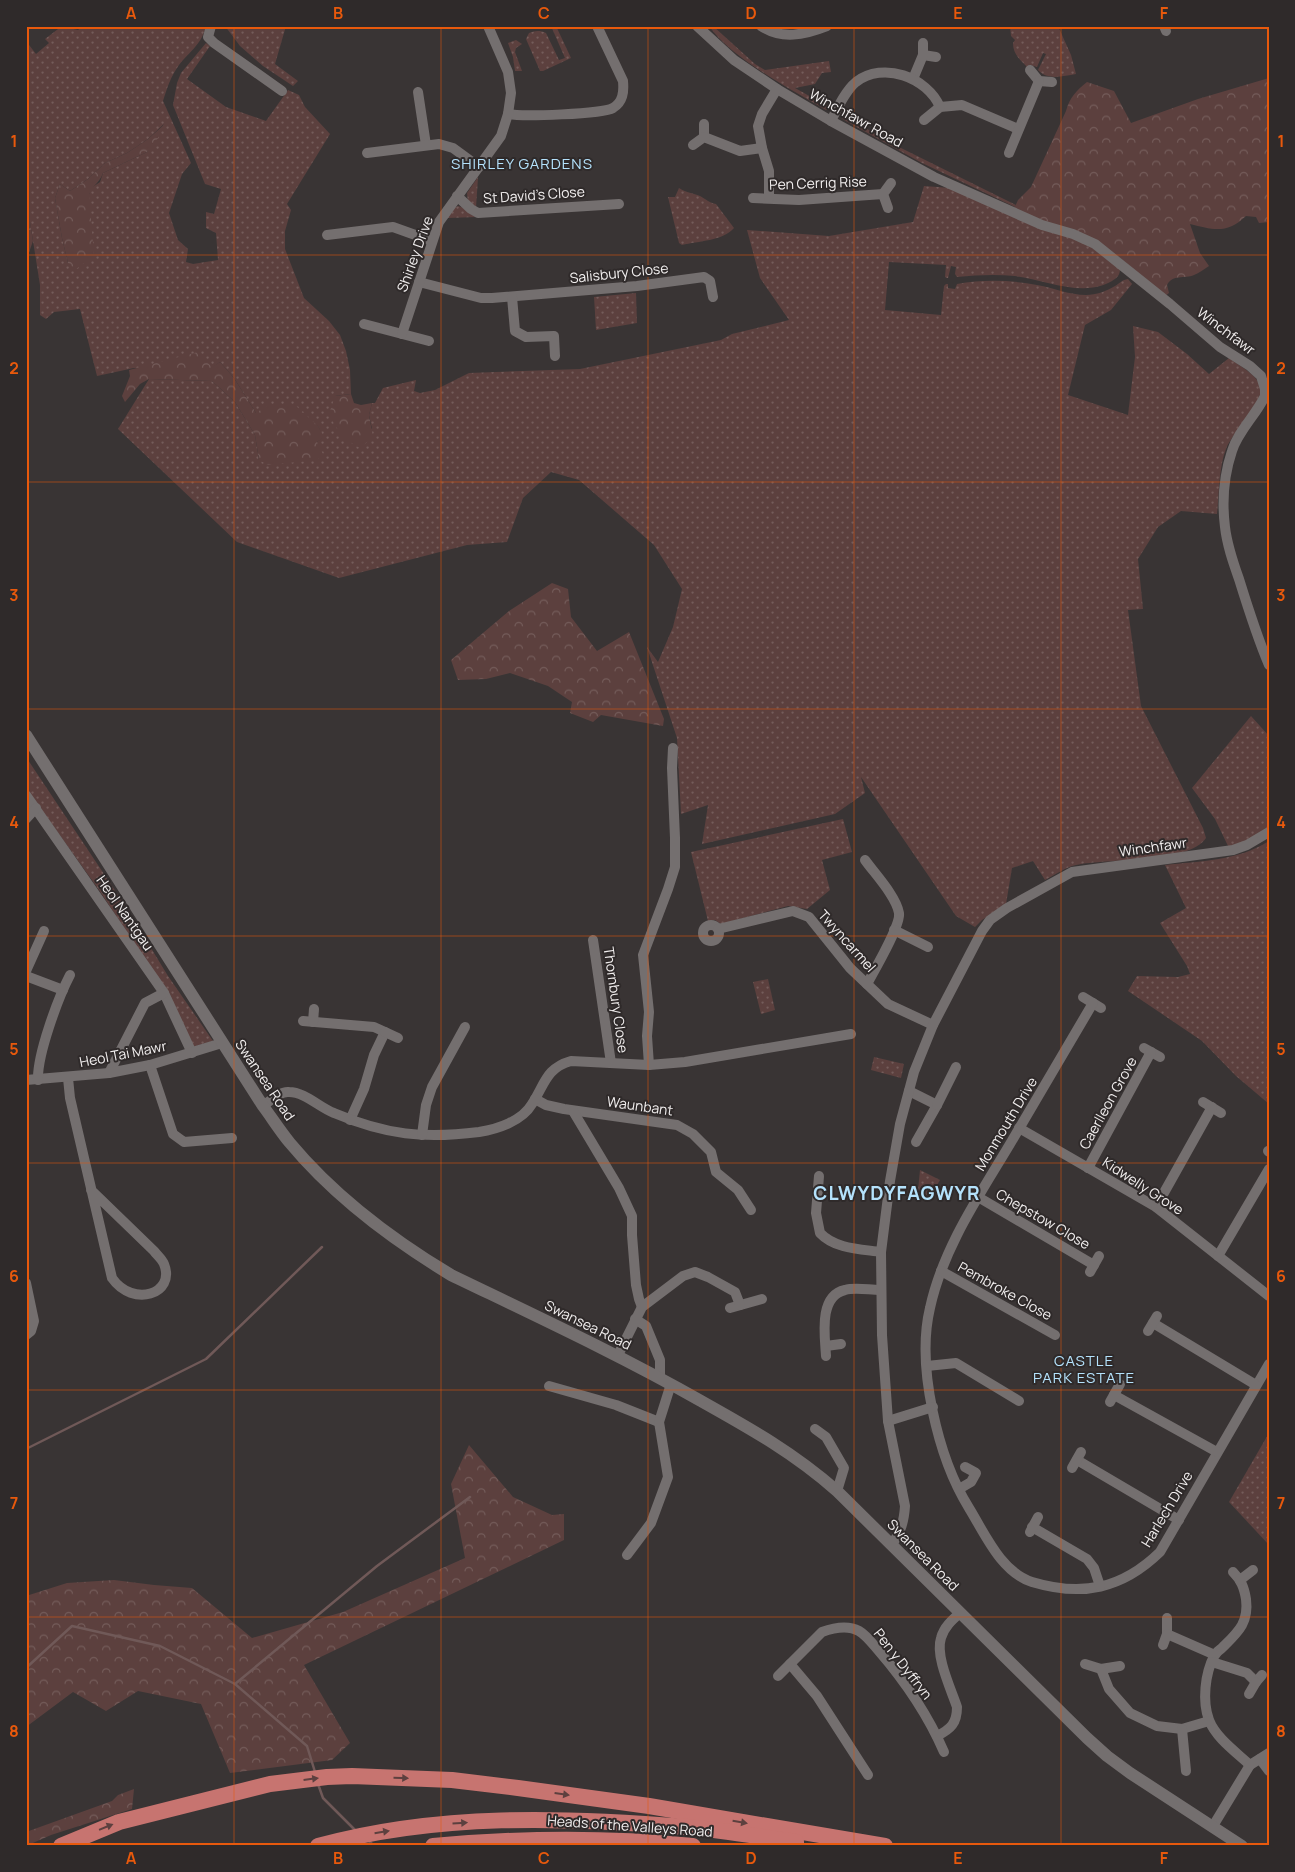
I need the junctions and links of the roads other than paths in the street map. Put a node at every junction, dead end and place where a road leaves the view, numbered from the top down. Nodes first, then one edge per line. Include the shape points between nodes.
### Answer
1 (211, 26) edge
2 (488, 26) edge
3 (597, 26) edge
4 (696, 26) edge
5 (761, 26) edge
6 (826, 26) edge
7 (804, 29) edge
8 (923, 43) dead end
9 (923, 55) junction
10 (936, 57) dead end
11 (1030, 70) dead end
12 (913, 79) junction
13 (1039, 82) junction
14 (1052, 82) dead end
15 (777, 89) junction
16 (282, 91) dead end
17 (418, 92) dead end
18 (940, 107) junction
19 (508, 114) junction
20 (924, 120) dead end
21 (831, 121) junction
22 (704, 124) dead end
23 (1018, 129) junction
24 (704, 137) junction
25 (426, 145) junction
26 (693, 145) dead end
27 (762, 148) junction
28 (367, 153) dead end
29 (1009, 153) dead end
30 (479, 167) junction
31 (891, 183) dead end
32 (883, 194) junction
33 (457, 196) junction
34 (753, 198) dead end
35 (769, 198) junction
36 (619, 204) dead end
37 (888, 208) dead end
38 (1015, 213) joint
39 (327, 235) dead end
40 (432, 241) junction
41 (419, 282) junction
42 (713, 296) dead end
43 (512, 297) junction
44 (364, 324) dead end
45 (402, 334) junction
46 (430, 341) dead end
47 (555, 356) dead end
48 (1267, 390) edge
49 (1269, 665) edge
50 (26, 735) edge
51 (673, 748) dead end
52 (26, 795) edge
53 (36, 808) junction
54 (26, 819) edge
55 (1269, 832) edge
56 (865, 860) dead end
57 (718, 929) dead end
58 (894, 930) junction
59 (44, 932) dead end
60 (593, 940) dead end
61 (928, 947) dead end
62 (26, 971) edge
63 (70, 975) dead end
64 (26, 976) edge
65 (867, 984) junction
66 (62, 990) junction
67 (164, 994) junction
68 (1083, 997) dead end
69 (314, 1009) dead end
70 (933, 1024) junction
71 (465, 1027) dead end
72 (385, 1032) junction
73 (850, 1034) dead end
74 (398, 1038) dead end
75 (222, 1043) junction
76 (1152, 1052) dead end
77 (192, 1053) junction
78 (611, 1064) junction
79 (150, 1065) junction
80 (649, 1065) junction
81 (956, 1067) dead end
82 (109, 1073) junction
83 (68, 1078) junction
84 (26, 1080) edge
85 (38, 1080) junction
86 (908, 1091) junction
87 (535, 1099) junction
88 (937, 1105) junction
89 (263, 1106) junction
90 (1212, 1107) dead end
91 (573, 1111) junction
92 (350, 1120) junction
93 (1019, 1128) junction
94 (422, 1136) junction
95 (232, 1138) dead end
96 (916, 1142) dead end
97 (1088, 1168) junction
98 (1269, 1169) edge
99 (819, 1176) dead end
100 (91, 1190) junction
101 (978, 1197) junction
102 (1156, 1207) junction
103 (751, 1210) dead end
104 (881, 1252) junction
105 (1218, 1256) junction
106 (1094, 1264) dead end
107 (941, 1271) junction
108 (26, 1283) edge
109 (880, 1290) junction
110 (1269, 1296) edge
111 (762, 1299) dead end
112 (740, 1305) junction
113 (642, 1307) junction
114 (730, 1308) dead end
115 (634, 1319) junction
116 (1153, 1323) dead end
117 (29, 1333) edge
118 (1055, 1336) dead end
119 (840, 1344) dead end
120 (618, 1355) junction
121 (1269, 1364) edge
122 (927, 1366) junction
123 (665, 1380) junction
124 (1120, 1384) dead end
125 (1256, 1385) junction
126 (549, 1386) dead end
127 (1018, 1401) dead end
128 (933, 1407) junction
129 (888, 1421) junction
130 (659, 1422) junction
131 (814, 1429) dead end
132 (1217, 1452) junction
133 (1077, 1460) dead end
134 (965, 1466) dead end
135 (959, 1488) junction
136 (837, 1491) junction
137 (1038, 1517) dead end
138 (1179, 1520) junction
139 (892, 1544) junction
140 (627, 1555) dead end
141 (1253, 1570) dead end
142 (1100, 1586) junction
143 (960, 1613) junction
144 (1167, 1618) dead end
145 (1167, 1634) junction
146 (1163, 1645) dead end
147 (1213, 1658) junction
148 (790, 1664) junction
149 (1085, 1664) dead end
150 (1120, 1666) dead end
151 (1101, 1670) junction
152 (778, 1676) dead end
153 (1249, 1694) dead end
154 (1209, 1720) junction
155 (1182, 1729) junction
156 (937, 1736) junction
157 (944, 1752) dead end
158 (1264, 1756) edge
159 (1250, 1766) junction
160 (1186, 1771) dead end
161 (1269, 1771) edge
162 (868, 1775) dead end
163 (1213, 1826) junction
164 (61, 1846) edge
165 (319, 1846) edge
166 (432, 1846) edge
167 (693, 1846) edge
168 (823, 1846) edge
169 (885, 1846) edge
170 (1242, 1846) edge

1 - 16 street via 208,37 214,43
2 - 19 street, Shirley Drive via 508,72 511,93
3 - 19 street via 623,81 624,90 618,104 606,111 526,116
4 - 15 street, Winchfawr Road via 734,60
5 - 7 street via 785,36
6 - 7 street
8 - 9 street
9 - 10 street
9 - 12 street
11 - 13 street
12 - 18 street via 932,93
12 - 21 street via 884,72 864,77 852,86
13 - 14 street
13 - 23 street
15 - 21 street, Winchfawr Road
15 - 27 street via 760,120
17 - 25 street
18 - 20 street
18 - 23 street via 962,105
19 - 30 street, Shirley Drive via 501,136
21 - 38 street, Winchfawr Road via 934,177
22 - 24 street
23 - 29 street
24 - 26 street
24 - 27 street via 740,152
25 - 28 street
25 - 30 street via 453,148
27 - 35 street via 770,171
30 - 33 street, Shirley Drive
31 - 32 street, Pen Cerrig Rise
32 - 35 street, Pen Cerrig Rise via 824,199
32 - 37 street, Pen Cerrig Rise
33 - 36 street, St David's Close via 478,213
33 - 40 street, Shirley Drive
34 - 35 street, Pen Cerrig Rise
38 - 48 street, Winchfawr via 1095,244 1220,347 1250,366 1261,376
39 - 40 street via 393,227
40 - 41 street, Shirley Drive
41 - 43 street, Salisbury Close via 482,298
41 - 45 street, Shirley Drive
42 - 43 street, Salisbury Close via 710,281 704,277
43 - 47 street via 515,331 526,337 554,336
44 - 45 street
45 - 46 street
48 - 49 street, Winchfawr via 1232,450 1225,481 1225,527 1256,633
50 - 75 street, Swansea Road
51 - 80 street via 675,867 643,955 649,1012
52 - 53 street, Heol Nantgau
53 - 54 street
53 - 67 street, Heol Nantgau
55 - 70 street, Winchfawr via 1233,850 1080,870 1041,888 990,920
56 - 58 street, Twyncarmel via 894,900 900,914
57 - 65 street, Twyncarmel via 794,911 809,917
58 - 61 street
58 - 65 street, Twyncarmel
59 - 62 street
60 - 78 street, Thornbury Close
63 - 66 street
64 - 66 street
65 - 70 street, Twyncarmel via 888,1004
66 - 85 street via 38,1069
67 - 77 street, Heol Nantgau
67 - 82 street via 145,1003
68 - 93 street, Monmouth Drive via 1097,1006
69 - 72 street via 308,1022 374,1027
70 - 86 street, Winchfawr
71 - 94 street via 432,1087
72 - 74 street
72 - 92 street
73 - 80 street
75 - 77 street, Heol Tai Mawr
75 - 89 street, Swansea Road
76 - 97 street, Caerlleon Grove
77 - 79 street, Heol Tai Mawr
78 - 80 street
78 - 87 street via 571,1061 560,1064 554,1068
79 - 82 street, Heol Tai Mawr
79 - 95 street via 173,1134 184,1142
81 - 88 street
82 - 83 street, Heol Tai Mawr
83 - 85 street, Heol Tai Mawr
83 - 100 street
84 - 85 street, Heol Tai Mawr
86 - 88 street
86 - 104 street, Winchfawr via 890,1181
87 - 91 street, Waunbant
87 - 94 street via 527,1110 501,1127
88 - 96 street
89 - 92 street via 283,1092 290,1092
89 - 120 street, Swansea Road via 290,1143 320,1174 421,1257
90 - 102 street
91 - 103 street, Waunbant via 677,1125 693,1134 711,1152 716,1172 738,1190
91 - 113 street via 632,1216 636,1285
92 - 94 street via 382,1130
93 - 97 street, Kidwelly Grove
93 - 101 street, Monmouth Drive
97 - 102 street, Kidwelly Grove
98 - 105 street
99 - 104 street via 816,1213 820,1233 835,1243
100 - 100 street via 112,1278 124,1291 135,1295 159,1289 165,1279 163,1262
101 - 106 street, Chepstow Close
101 - 107 street, Monmouth Drive
102 - 105 street, Kidwelly Grove
104 - 109 street, Winchfawr
105 - 110 street, Kidwelly Grove
107 - 118 street, Pembroke Close
107 - 122 street, Monmouth Drive via 929,1309
108 - 117 street via 34,1320
109 - 119 street via 845,1290 831,1300 825,1320 826,1351
109 - 129 street, Winchfawr
111 - 112 street
112 - 113 street via 735,1292 695,1272 683,1276
112 - 114 street
113 - 115 street
115 - 120 street
115 - 123 street via 646,1326
116 - 125 street
120 - 123 street, Swansea Road
121 - 125 street, Harlech Drive
122 - 127 street via 956,1364
122 - 128 street, Monmouth Drive
123 - 130 street
123 - 136 street, Swansea Road via 768,1438
124 - 132 street via 1112,1398
125 - 132 street, Harlech Drive
126 - 130 street via 616,1405
128 - 129 street
128 - 135 street, Harlech Drive via 943,1454
129 - 139 street, Winchfawr via 905,1506 904,1520
130 - 140 street via 668,1478 651,1523
131 - 136 street via 826,1437 844,1468
132 - 138 street, Harlech Drive
133 - 138 street
134 - 135 street via 976,1473 970,1482
135 - 142 street, Harlech Drive via 1008,1567 1024,1579 1053,1588 1084,1590
136 - 139 street, Swansea Road
137 - 142 street via 1031,1530 1087,1559
138 - 142 street, Harlech Drive via 1160,1552 1149,1562 1128,1577
139 - 143 street, Swansea Road
141 - 147 street via 1236,1576 1243,1585 1247,1613 1239,1629
143 - 156 street, Pen y Dyffryn via 947,1625 940,1638 939,1652 957,1716 954,1724
143 - 163 street, Swansea Road via 1107,1756
144 - 145 street
145 - 146 street
145 - 147 street
147 - 153 street via 1259,1679
147 - 154 street via 1205,1684
148 - 152 street, Pen y Dyffryn
148 - 156 street, Pen y Dyffryn via 822,1632 831,1628 860,1631 885,1658
148 - 162 street via 817,1696
149 - 151 street
150 - 151 street
151 - 155 street via 1110,1689 1130,1713 1157,1726
154 - 155 street
154 - 159 street
155 - 160 street
156 - 157 street, Pen y Dyffryn
158 - 159 street
158 - 161 street
159 - 163 street
163 - 170 street, Swansea Road
164 -> 169 highway via 119,1822 270,1784 352,1776 452,1780 518,1788 650,1806
165 -> 168 highway, Heads of the Valleys Road via 412,1828 492,1821 572,1820 688,1827
166 - 167 highway, Heads of the Valleys Road via 492,1840 567,1839 650,1841

